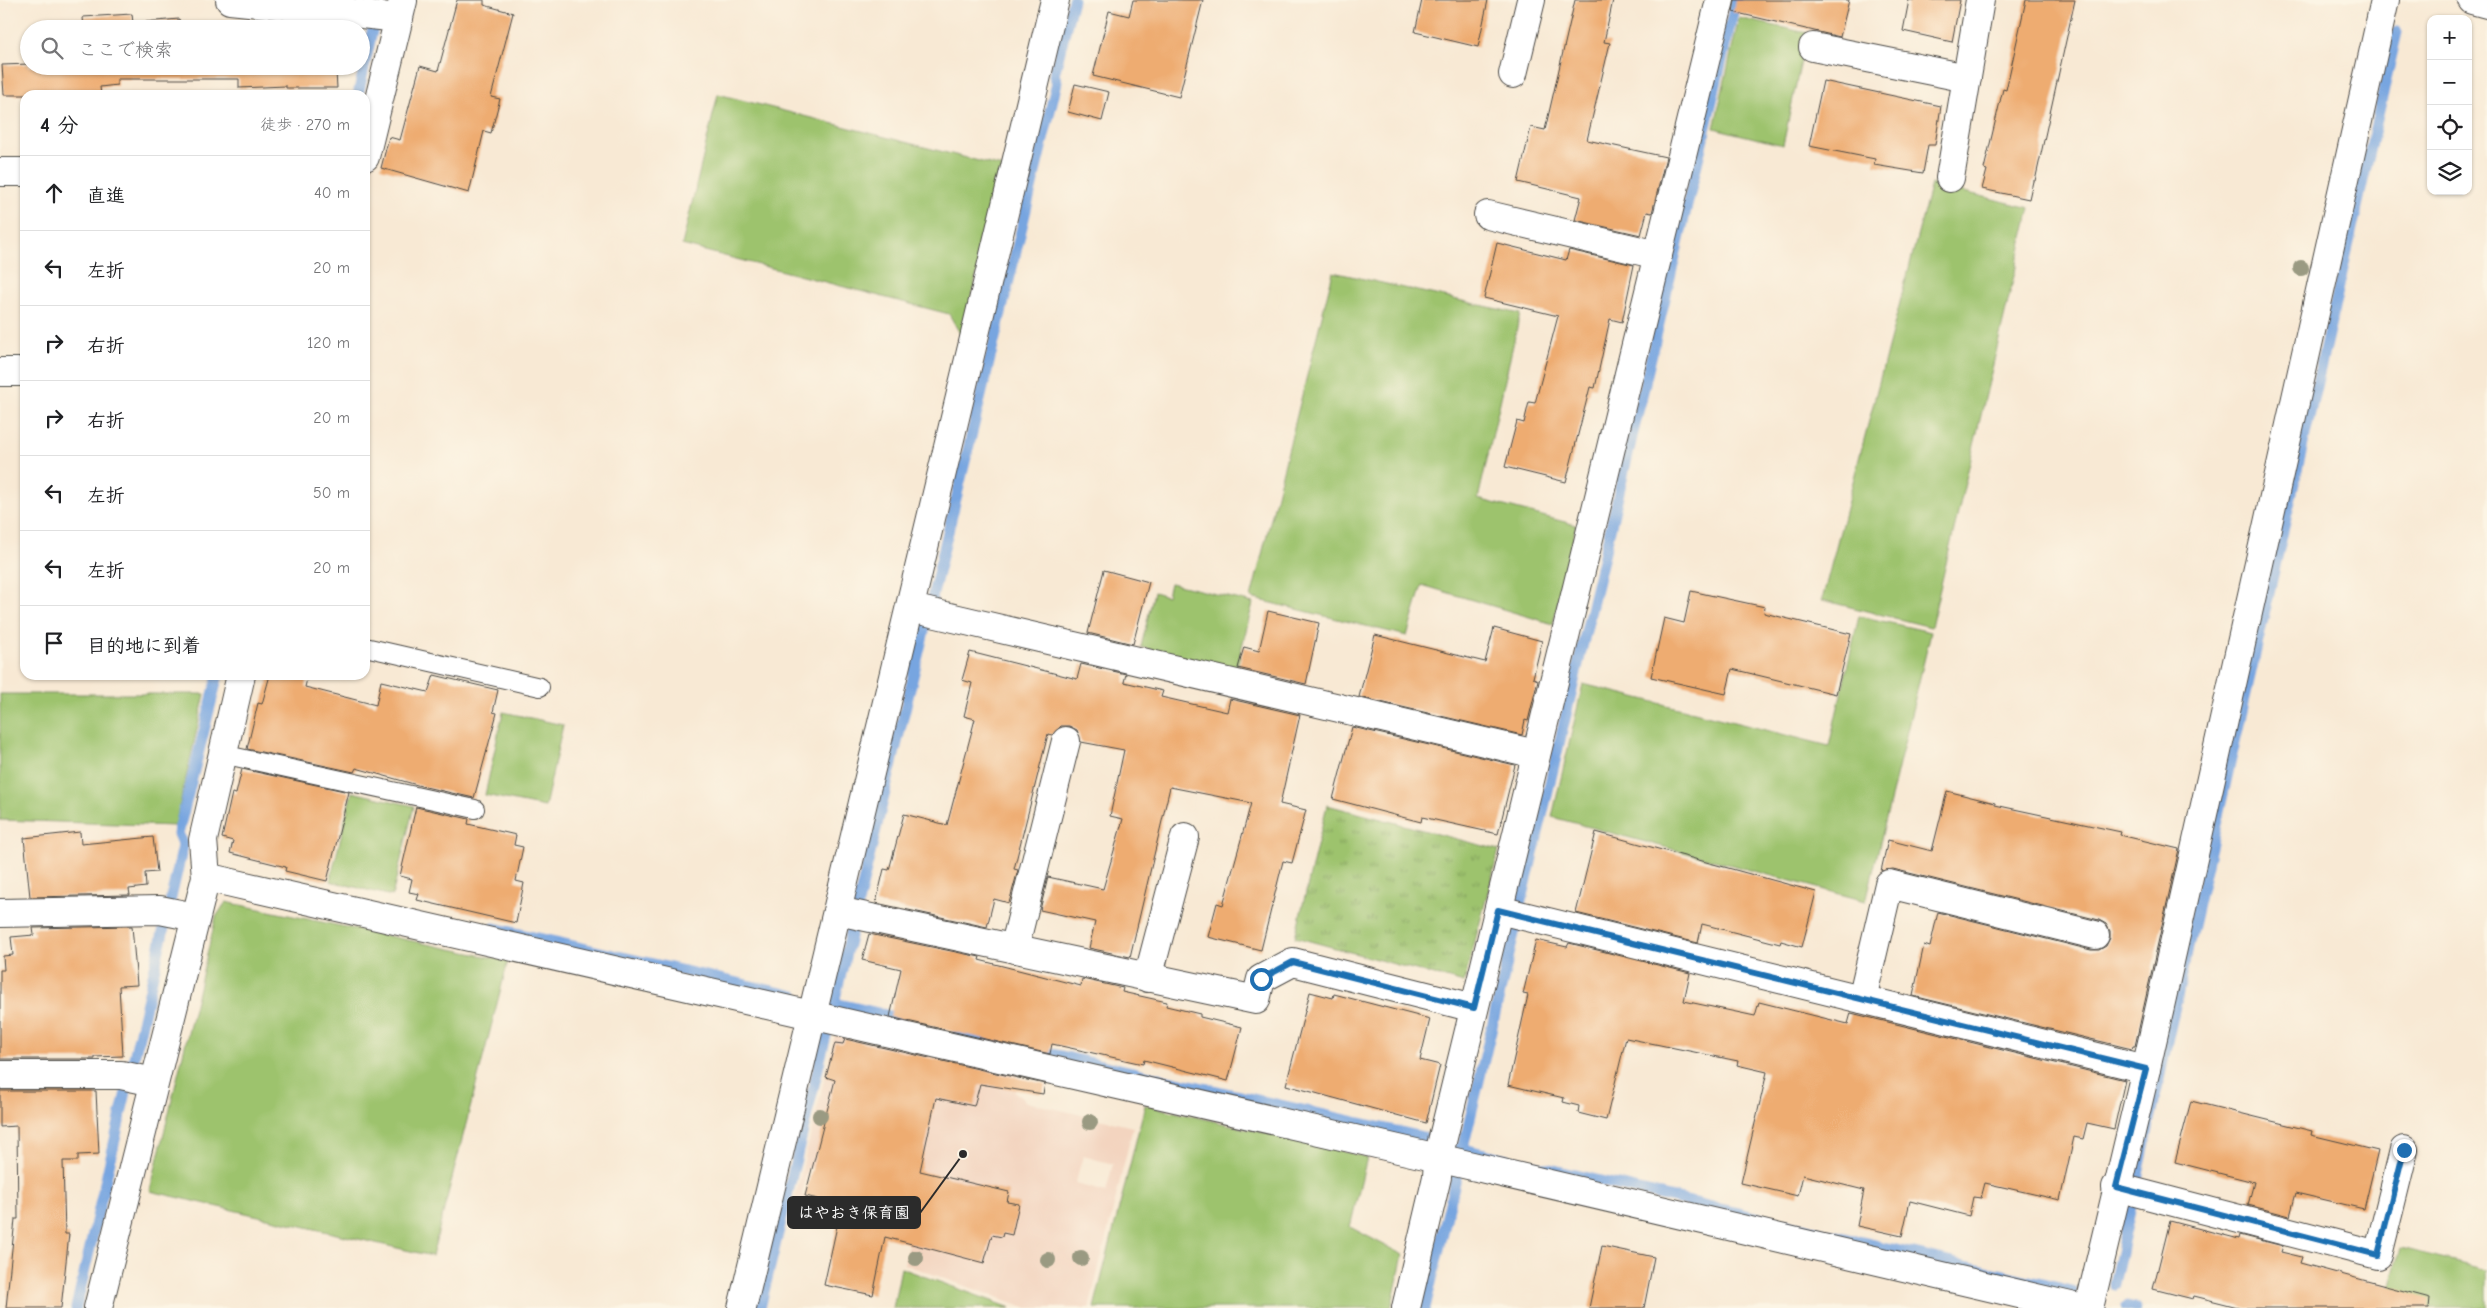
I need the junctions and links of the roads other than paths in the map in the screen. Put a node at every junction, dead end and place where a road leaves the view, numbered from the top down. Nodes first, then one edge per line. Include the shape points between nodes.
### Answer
1 (230, 0) edge
2 (1056, 0) edge
3 (1531, 0) edge
4 (1720, 0) edge
5 (1980, 0) edge
6 (2385, 0) edge
7 (2472, 0) edge
8 (2487, 4) edge
9 (391, 12) edge
10 (1813, 47) dead end
11 (1513, 74) dead end
12 (1967, 78) junction
13 (370, 129) edge
14 (0, 172) edge
15 (20, 172) edge
16 (1950, 178) dead end
17 (1488, 215) dead end
18 (1658, 255) junction
19 (0, 372) edge
20 (20, 372) edge
21 (923, 611) junction
22 (370, 648) edge
23 (240, 680) edge
24 (540, 687) dead end
25 (1066, 741) dead end
26 (222, 754) junction
27 (1536, 754) junction
28 (476, 809) dead end
29 (1185, 837) dead end
30 (206, 877) junction
31 (0, 913) edge
32 (178, 914) junction
33 (851, 914) junction
34 (1512, 914) junction
35 (2095, 935) dead end
36 (1014, 949) junction
37 (1148, 978) junction
38 (1862, 999) junction
39 (1474, 1008) junction
40 (826, 1019) junction
41 (2146, 1069) junction
42 (0, 1075) edge
43 (138, 1079) junction
44 (2404, 1150) dead end
45 (1453, 1162) junction
46 (2130, 1191) junction
47 (98, 1308) edge
48 (742, 1308) edge
49 (1406, 1308) edge
50 (2079, 1308) edge
51 (2089, 1308) edge

1 - 9 street
2 - 21 street
3 - 11 street
4 - 18 street
5 - 12 street
6 - 41 street
7 - 8 street
9 - 13 street
10 - 12 street
12 - 16 street
14 - 15 street
17 - 18 street
18 - 27 street
19 - 20 street
21 - 27 street
21 - 33 street
22 - 24 lane
23 - 26 street
25 - 36 street
26 - 28 lane
26 - 30 street via 202,840
27 - 34 street
29 - 37 street
30 - 32 street
30 - 40 street
31 - 32 street
32 - 43 street
33 - 36 street
33 - 40 street
34 - 38 street
34 - 39 street
35 - 38 street via 1889,884
36 - 37 street
37 - 39 street via 1256,1000 1261,979 1293,962
38 - 41 street
39 - 45 street
40 - 45 street
40 - 48 street
41 - 46 street
42 - 43 street
43 - 47 street
44 - 46 street via 2378,1255
45 - 49 street via 1437,1177
45 - 50 street
46 - 51 street

